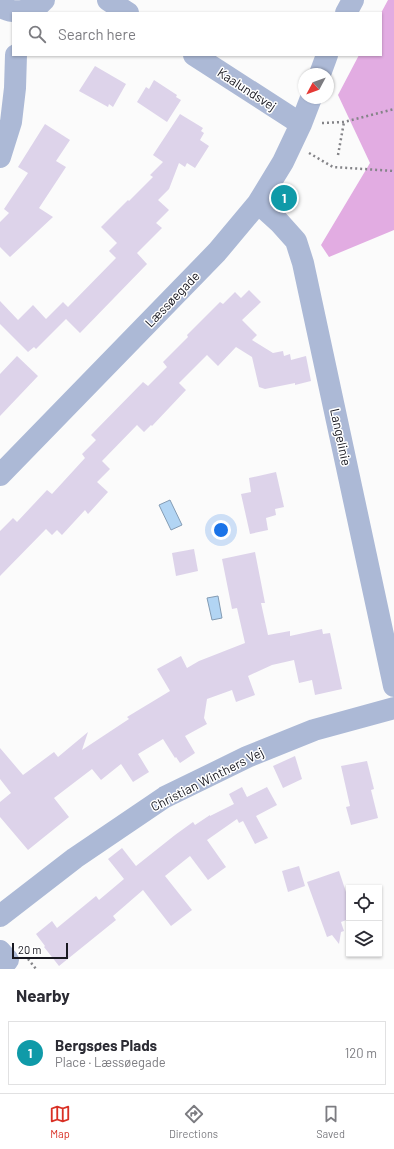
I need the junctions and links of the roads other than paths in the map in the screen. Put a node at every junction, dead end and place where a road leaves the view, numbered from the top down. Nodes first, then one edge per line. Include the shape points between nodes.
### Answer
1 (44, 0) edge
2 (108, 0) edge
3 (353, 0) edge
4 (11, 10) edge
5 (126, 12) edge
6 (347, 12) edge
7 (16, 56) edge
8 (195, 56) edge
9 (327, 56) edge
10 (322, 68) edge
11 (309, 104) edge
12 (297, 132) junction
13 (0, 157) edge
14 (258, 203) junction
15 (0, 475) edge
16 (394, 686) edge
17 (394, 708) edge
18 (0, 916) edge
19 (0, 951) edge
20 (0, 968) edge

1 - 4 street via 30,9
2 - 5 street
3 - 6 street
7 - 13 street via 11,122
8 - 12 street, Kaalundsvej
9 - 10 street
11 - 12 street, Læssøegade
12 - 14 street, Læssøegade via 283,162
14 - 15 street, Læssøegade via 217,252
14 - 16 street, Langelinie via 296,241 303,263
17 - 18 street, Christian Winthers Vej via 314,730 247,757 165,797 75,858
19 - 20 street via 8,960

